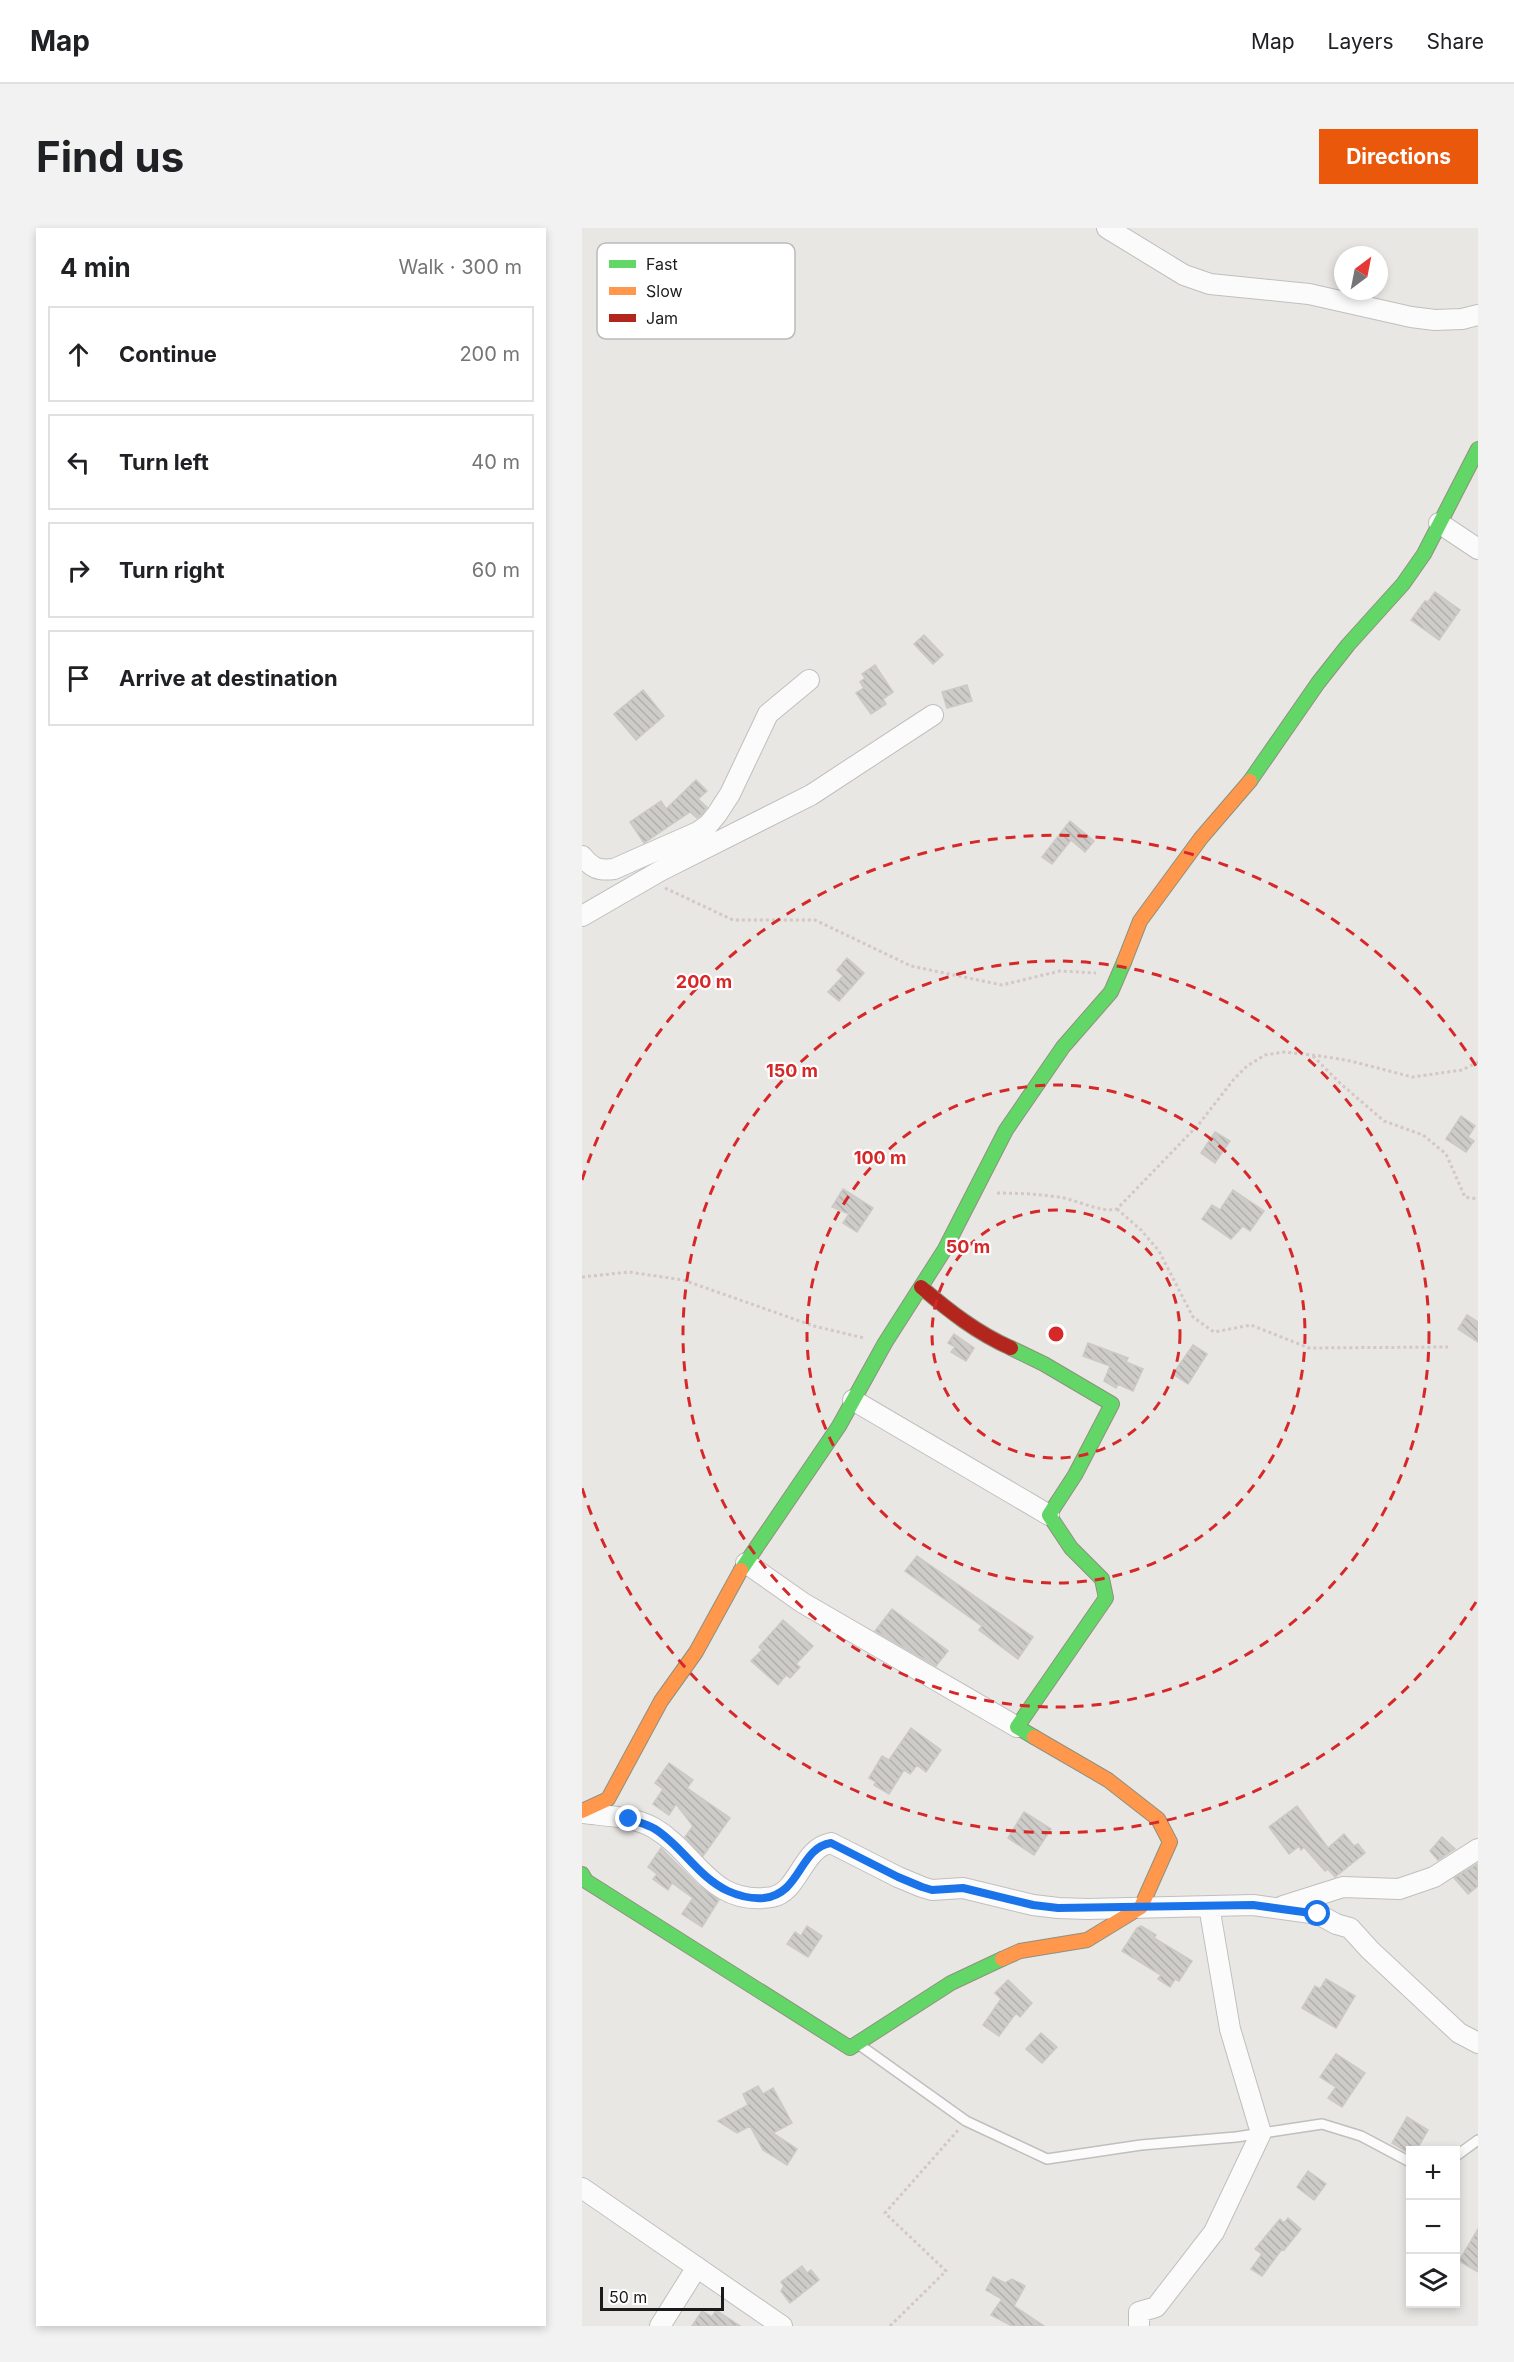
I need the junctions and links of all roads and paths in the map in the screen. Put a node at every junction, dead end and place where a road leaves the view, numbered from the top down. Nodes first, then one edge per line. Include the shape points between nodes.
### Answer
1 (1107, 228) edge
2 (1478, 315) edge
3 (1478, 449) edge
4 (1439, 523) junction
5 (1478, 549) edge
6 (809, 680) dead end
7 (933, 715) dead end
8 (582, 856) edge
9 (647, 879) junction
10 (582, 916) edge
11 (1120, 975) junction
12 (1312, 1054) junction
13 (1478, 1062) edge
14 (974, 1193) junction
15 (1478, 1199) edge
16 (1118, 1209) junction
17 (582, 1277) edge
18 (921, 1287) junction
19 (885, 1343) junction
20 (1448, 1347) dead end
21 (853, 1400) junction
22 (1049, 1515) junction
23 (746, 1563) junction
24 (1017, 1727) junction
25 (582, 1812) edge
26 (1478, 1849) edge
27 (582, 1874) edge
28 (1209, 1906) junction
29 (1141, 1907) junction
30 (1278, 1908) junction
31 (857, 2043) junction
32 (1478, 2043) edge
33 (966, 2121) junction
34 (1261, 2133) junction
35 (1478, 2140) edge
36 (1460, 2153) edge
37 (1406, 2160) edge
38 (582, 2188) edge
39 (697, 2267) junction
40 (660, 2326) edge
41 (782, 2326) edge
42 (890, 2326) edge
43 (1139, 2326) edge

1 - 2 street via 1184,275 1210,284 1309,294 1411,317 1462,319
3 - 4 street
4 - 5 street
4 - 11 street via 1424,554 1402,584 1318,683 1243,791 1158,895 1132,937
6 - 8 street via 768,714 730,794 708,825 614,869 591,867
7 - 9 street via 811,795
9 - 10 street
9 - 11 path via 733,920 815,920 911,966 1002,985 1060,971
11 - 14 street via 1112,992 1063,1047 1006,1130
12 - 13 path via 1412,1077 1462,1070
12 - 15 path via 1384,1121 1423,1135 1446,1154 1465,1197
12 - 16 path via 1265,1055 1247,1066
14 - 16 path via 1025,1193
14 - 18 street
16 - 20 path via 1159,1251 1193,1317 1215,1332 1251,1325 1309,1348
17 - 19 path via 629,1272 684,1280 814,1326
18 - 19 street
18 - 22 street via 990,1339 1044,1364 1112,1404
19 - 21 street
21 - 22 street
21 - 23 street
22 - 24 street via 1071,1548 1102,1579 1106,1598
23 - 24 street via 802,1603
23 - 25 street via 696,1652 661,1701 608,1799
24 - 29 street via 1108,1780 1158,1819 1170,1842
25 - 29 street via 629,1819 654,1828 716,1886 753,1898 775,1897 783,1892 814,1851 831,1843 932,1890 963,1888 1058,1908
26 - 30 street via 1434,1877 1399,1889 1343,1887
27 - 31 street via 586,1881 850,2048
28 - 29 street
28 - 30 street
28 - 34 street via 1230,2029
29 - 31 street via 1086,1940 1020,1951 951,1983
30 - 32 street via 1318,1914 1350,1928 1459,2033
31 - 33 lane
33 - 34 lane via 1047,2159
33 - 42 path via 885,2213 946,2271
34 - 37 lane via 1322,2124 1361,2136
34 - 43 street via 1214,2232 1156,2307 1139,2312
35 - 36 lane
38 - 39 street
39 - 40 street
39 - 41 street

